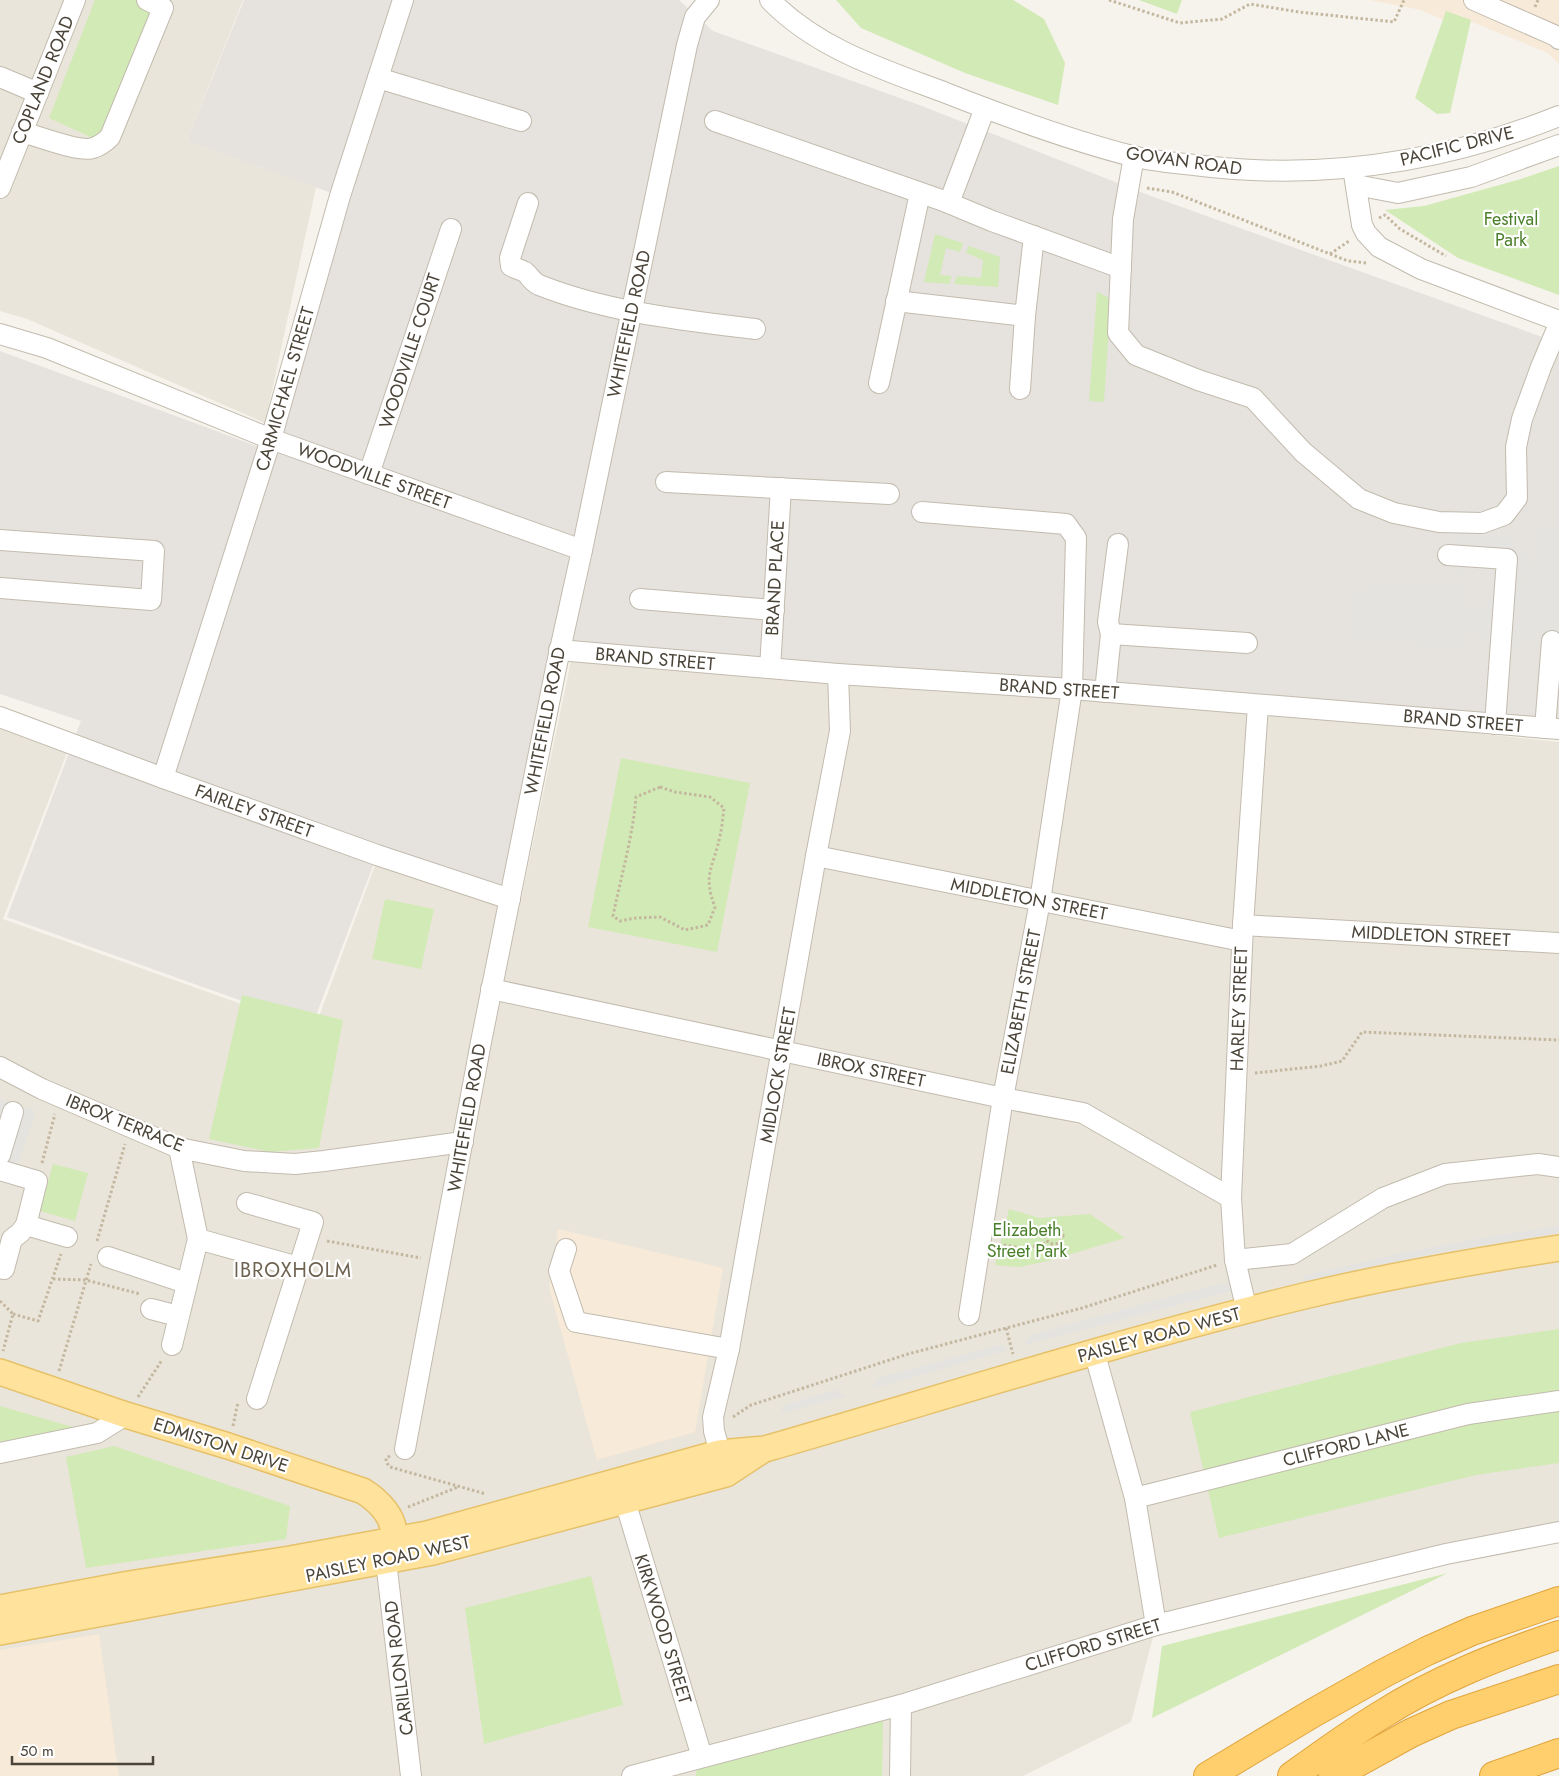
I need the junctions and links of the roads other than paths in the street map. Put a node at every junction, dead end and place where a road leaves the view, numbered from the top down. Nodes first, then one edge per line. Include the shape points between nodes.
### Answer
1 (75, 0) edge
2 (147, 0) edge
3 (403, 0) edge
4 (709, 0) edge
5 (770, 0) edge
6 (1474, 0) edge
7 (1501, 5) edge
8 (1559, 39) edge
9 (0, 77) edge
10 (378, 78) junction
11 (38, 93) junction
12 (985, 108) junction
13 (1559, 116) edge
14 (521, 121) dead end
15 (715, 121) dead end
16 (22, 132) junction
17 (1559, 145) edge
18 (1134, 156) junction
19 (1355, 177) junction
20 (0, 188) edge
21 (920, 192) junction
22 (528, 203) dead end
23 (949, 203) junction
24 (451, 229) dead end
25 (1034, 236) junction
26 (1121, 268) junction
27 (896, 301) junction
28 (632, 311) junction
29 (1025, 316) junction
30 (1559, 322) edge
31 (755, 329) dead end
32 (0, 334) edge
33 (879, 383) dead end
34 (1020, 389) dead end
35 (271, 439) junction
36 (369, 474) junction
37 (666, 482) dead end
38 (781, 488) junction
39 (889, 494) dead end
40 (922, 512) dead end
41 (0, 540) edge
42 (1118, 544) dead end
43 (582, 550) junction
44 (1448, 555) dead end
45 (0, 588) edge
46 (640, 599) dead end
47 (774, 610) junction
48 (1111, 634) junction
49 (1552, 641) dead end
50 (1247, 642) dead end
51 (559, 650) junction
52 (770, 668) junction
53 (838, 674) junction
54 (1072, 689) junction
55 (1105, 692) junction
56 (1258, 705) junction
57 (0, 717) edge
58 (1495, 724) junction
59 (1552, 729) edge
60 (163, 778) junction
61 (816, 856) junction
62 (510, 899) junction
63 (1040, 901) junction
64 (1243, 933) junction
65 (1559, 943) edge
66 (492, 989) junction
67 (783, 1051) junction
68 (0, 1067) edge
69 (1003, 1098) junction
70 (13, 1112) dead end
71 (463, 1142) junction
72 (179, 1148) junction
73 (0, 1155) edge
74 (1559, 1167) edge
75 (0, 1170) edge
76 (1231, 1198) junction
77 (247, 1203) dead end
78 (26, 1224) junction
79 (67, 1236) road end
80 (198, 1239) junction
81 (1559, 1248) edge
82 (566, 1249) dead end
83 (108, 1257) dead end
84 (1235, 1260) junction
85 (298, 1267) junction
86 (4, 1268) dead end
87 (186, 1283) junction
88 (147, 1302) road end
89 (1247, 1311) junction
90 (970, 1315) dead end
91 (178, 1316) junction
92 (172, 1345) road end
93 (728, 1349) junction
94 (1094, 1351) junction
95 (1, 1362) edge
96 (257, 1399) road end
97 (1559, 1401) edge
98 (126, 1415) junction
99 (405, 1449) road end
100 (0, 1453) edge
101 (719, 1453) junction
102 (1135, 1498) junction
103 (625, 1501) junction
104 (1559, 1532) edge
105 (390, 1550) junction
106 (1559, 1601) edge
107 (0, 1608) edge
108 (1156, 1625) junction
109 (0, 1632) edge
110 (1559, 1635) edge
111 (1559, 1679) edge
112 (901, 1705) junction
113 (1559, 1752) edge
114 (689, 1765) edge
115 (411, 1776) edge
116 (632, 1776) edge
117 (900, 1776) edge
118 (1208, 1776) edge
119 (1292, 1776) edge
120 (1333, 1776) edge
121 (1494, 1776) edge

1 - 11 street, COPLAND ROAD
2 - 16 street via 163,8 110,137 87,150
3 - 10 street, CARMICHAEL STREET
4 - 28 street, WHITEFIELD ROAD via 695,17 687,46
5 - 12 street, GOVAN ROAD via 785,15 828,44 889,72
6 - 7 street
7 - 8 street
9 - 11 street
10 - 14 street
10 - 35 street, CARMICHAEL STREET via 340,196
11 - 16 street, COPLAND ROAD
12 - 18 street, GOVAN ROAD
12 - 23 street
13 - 19 street, PACIFIC DRIVE
15 - 21 street
16 - 20 street, COPLAND ROAD
17 - 19 street via 1471,177 1398,192
18 - 19 street, GOVAN ROAD via 1216,168
18 - 26 street via 1123,219
19 - 30 street via 1362,225 1379,247 1422,269
21 - 23 street
21 - 27 street
22 - 28 street via 510,258 511,266 524,272 535,284 565,295
23 - 25 street
24 - 36 street, WOODVILLE COURT
25 - 26 street
25 - 29 street
26 - 30 street via 1118,333 1136,355 1253,398 1302,452 1359,499 1394,513 1439,522 1482,522 1504,515 1517,498 1516,447 1522,419
27 - 29 street
27 - 33 street
28 - 31 street
28 - 43 street, WHITEFIELD ROAD
29 - 34 street
32 - 35 street, WOODVILLE STREET via 47,348
35 - 36 street, WOODVILLE STREET
35 - 60 street, CARMICHAEL STREET
36 - 43 street, WOODVILLE STREET
37 - 38 street
38 - 39 street
38 - 47 street, BRAND PLACE
40 - 54 street, ELIZABETH STREET via 1066,524 1076,538
41 - 45 street via 154,551 151,600
42 - 48 street via 1108,622
43 - 51 street, WHITEFIELD ROAD
44 - 58 street via 1506,559
46 - 47 street
47 - 52 street, BRAND PLACE
48 - 50 street
48 - 55 street
49 - 59 street
51 - 52 street, BRAND STREET
51 - 62 street, WHITEFIELD ROAD
52 - 53 street, BRAND STREET
53 - 54 street, BRAND STREET
53 - 61 street, MIDLOCK STREET via 840,732
54 - 55 street, BRAND STREET
54 - 63 street, ELIZABETH STREET
55 - 56 street, BRAND STREET
56 - 58 street, BRAND STREET
56 - 64 street, HARLEY STREET
57 - 60 street, FAIRLEY STREET
58 - 59 street, BRAND STREET
60 - 62 street, FAIRLEY STREET
61 - 63 street, MIDDLETON STREET
61 - 67 street, MIDLOCK STREET
62 - 66 street, WHITEFIELD ROAD
63 - 64 street, MIDDLETON STREET
63 - 69 street, ELIZABETH STREET
64 - 65 street, MIDDLETON STREET
64 - 76 street, HARLEY STREET
66 - 67 street, IBROX STREET
66 - 71 street, WHITEFIELD ROAD
67 - 69 street, IBROX STREET
67 - 93 street, MIDLOCK STREET
68 - 72 street, IBROX TERRACE via 60,1097
69 - 76 street, IBROX STREET via 1083,1113
69 - 90 street, ELIZABETH STREET
70 - 73 street
71 - 72 street, IBROX TERRACE via 295,1164 244,1161
71 - 99 street, WHITEFIELD ROAD
72 - 80 street
74 - 84 street via 1538,1164 1445,1174 1383,1198 1292,1254
75 - 78 street via 37,1181
76 - 84 street, HARLEY STREET
77 - 85 street via 313,1222
78 - 79 street
78 - 86 street via 12,1239
80 - 85 street
80 - 87 street
81 - 89 main road, PAISLEY ROAD WEST via 1421,1271
82 - 93 street via 559,1271 576,1322
83 - 87 street
84 - 89 street, HARLEY STREET
85 - 96 street
87 - 91 street
88 - 91 street
89 - 94 main road, PAISLEY ROAD WEST
91 - 92 street
93 - 101 street, MIDLOCK STREET via 713,1417
94 - 101 main road, PAISLEY ROAD WEST via 765,1449
94 - 102 street
95 - 98 main road, EDMISTON DRIVE
97 - 102 street, CLIFFORD LANE via 1468,1414
98 - 100 street via 97,1433
98 - 105 main road, EDMISTON DRIVE via 363,1491 389,1515 392,1522
101 - 103 main road, PAISLEY ROAD WEST
101 - 105 main road, PAISLEY ROAD WEST via 428,1534
102 - 108 street
103 - 105 main road, PAISLEY ROAD WEST via 433,1552
103 - 114 street, KIRKWOOD STREET
104 - 108 street, CLIFFORD STREET via 1446,1554
105 - 107 main road, PAISLEY ROAD WEST via 290,1559
105 - 109 main road, PAISLEY ROAD WEST
105 - 115 street, CARILLON ROAD
106 - 118 highway via 1472,1631 1428,1651 1313,1713
108 - 112 street, CLIFFORD STREET
110 - 119 highway via 1470,1668 1422,1692 1374,1719
111 - 120 highway via 1451,1715 1410,1733
112 - 114 street, CLIFFORD STREET
112 - 117 street
113 - 121 highway
114 - 116 street, CLIFFORD STREET

